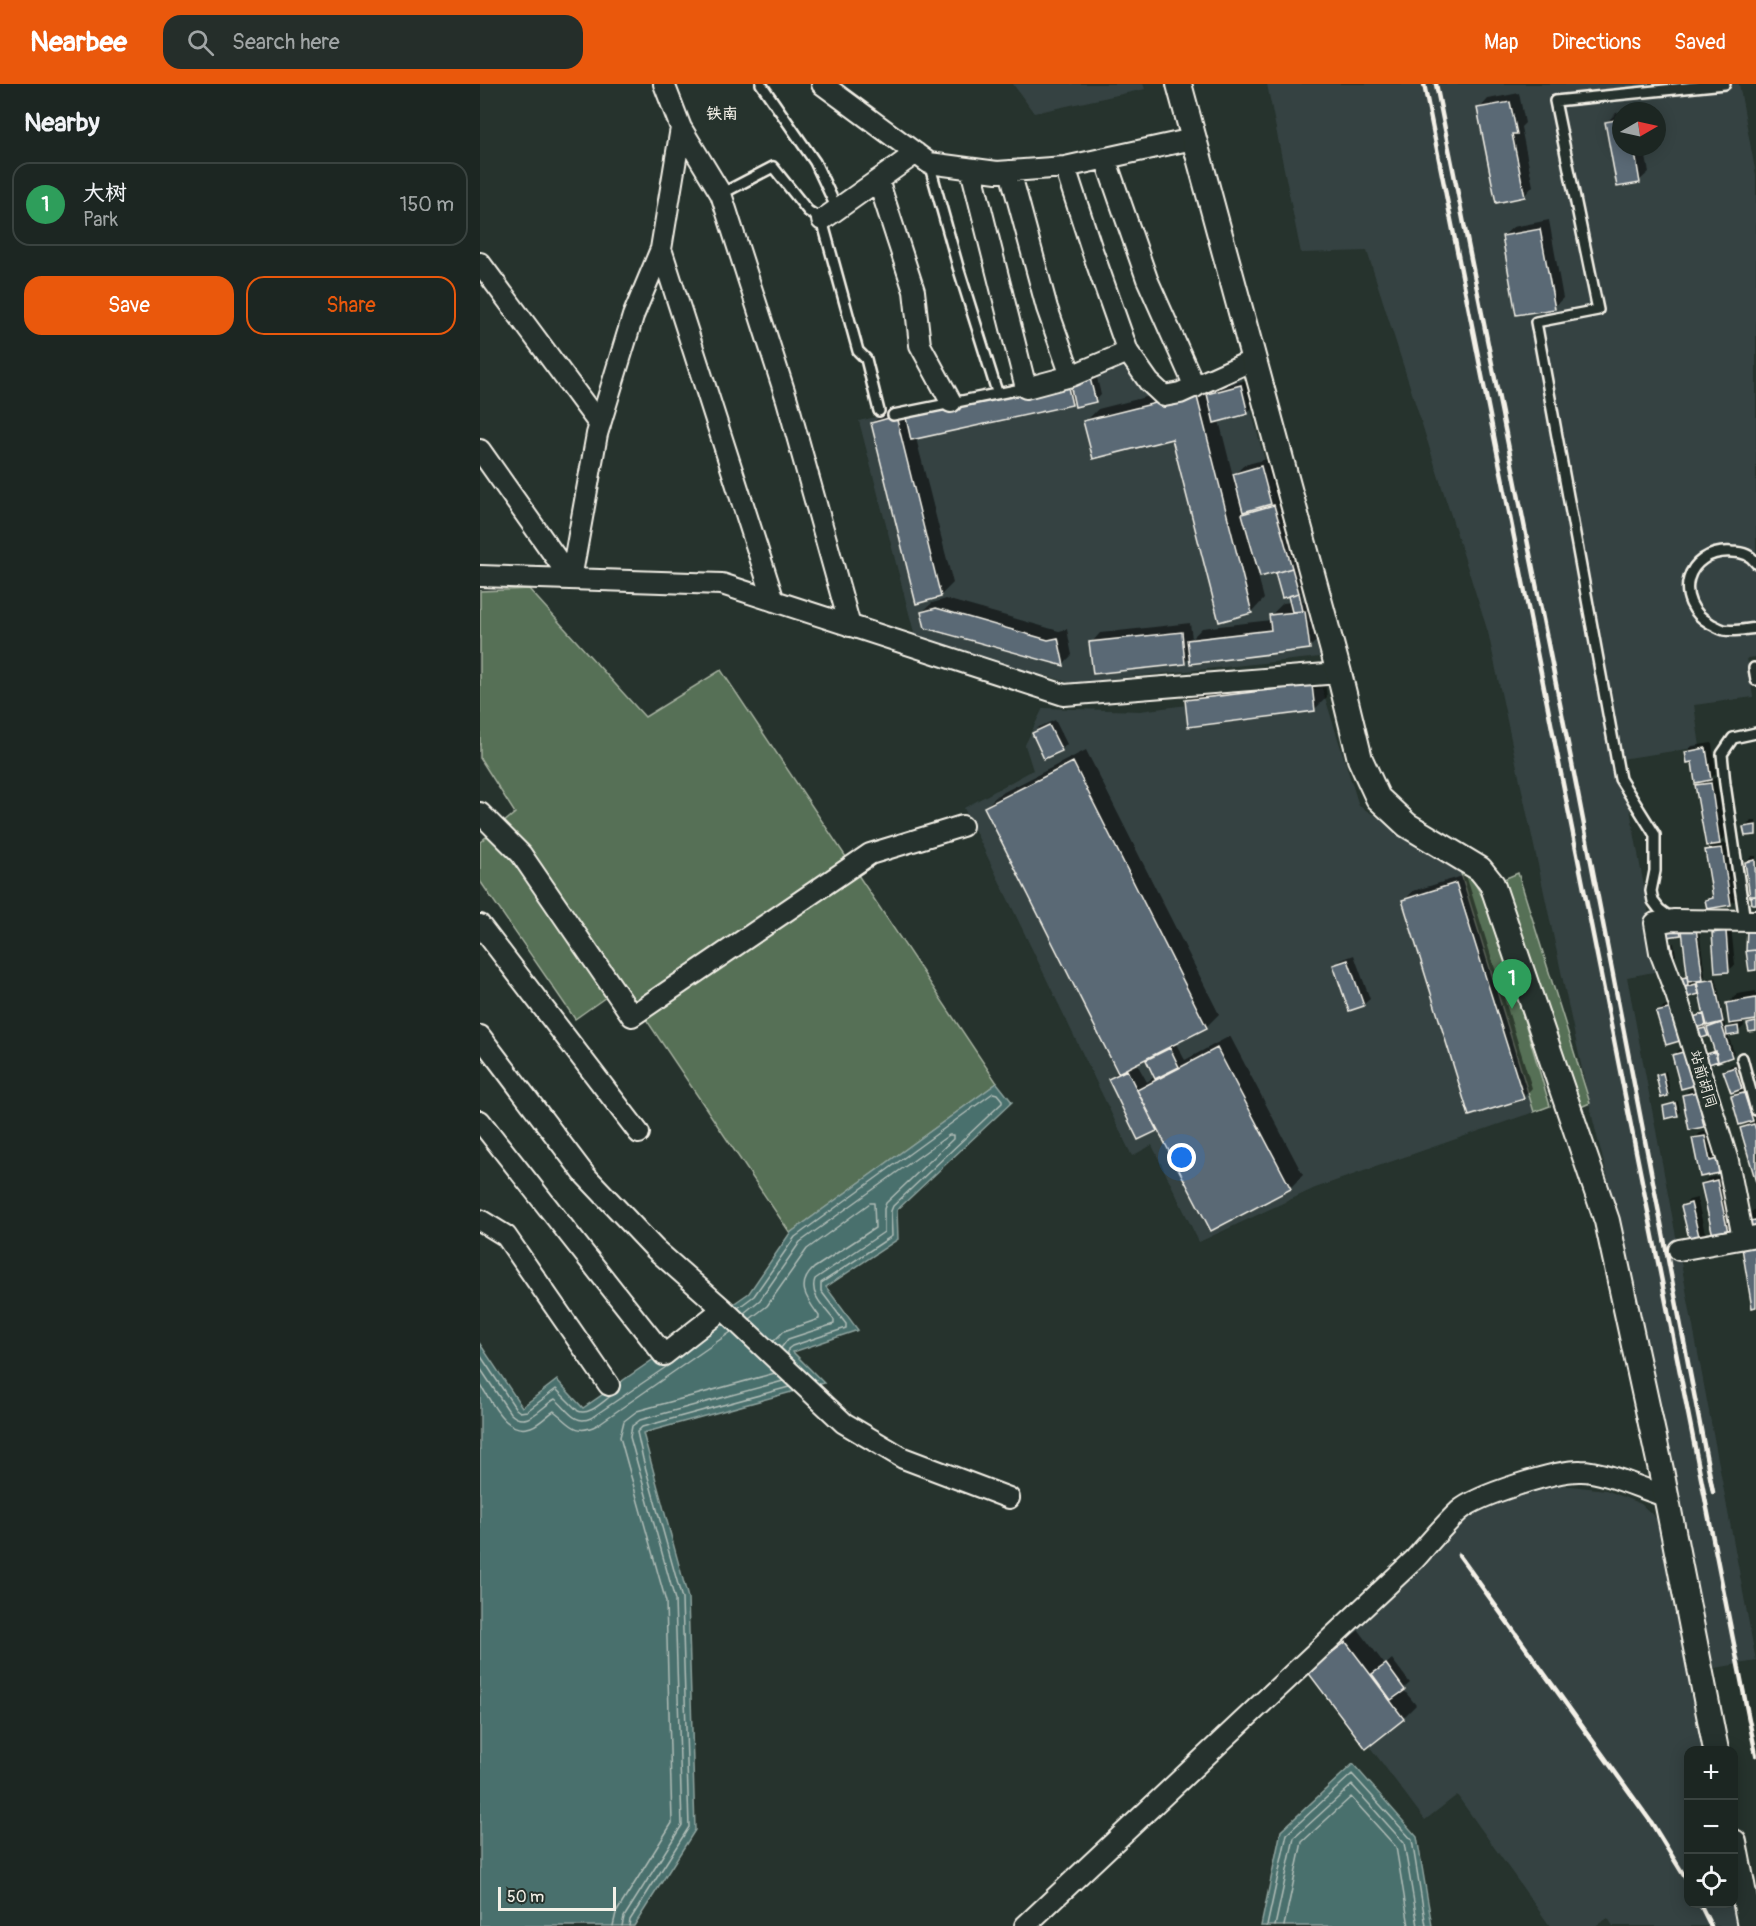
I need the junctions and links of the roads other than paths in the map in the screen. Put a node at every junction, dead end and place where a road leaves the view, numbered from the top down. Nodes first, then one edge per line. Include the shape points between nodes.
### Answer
1 (664, 84) edge
2 (761, 84) edge
3 (822, 84) edge
4 (1179, 84) edge
5 (1725, 84) edge
6 (681, 128) junction
7 (1193, 139) junction
8 (922, 158) junction
9 (1105, 158) junction
10 (1065, 167) junction
11 (971, 169) junction
12 (1010, 171) junction
13 (878, 180) junction
14 (721, 194) junction
15 (830, 214) junction
16 (661, 249) junction
17 (480, 263) edge
18 (1128, 352) junction
19 (1253, 360) junction
20 (1071, 376) junction
21 (1195, 387) junction
22 (1026, 388) junction
23 (996, 393) junction
24 (951, 402) junction
25 (879, 411) dead end
26 (893, 415) dead end
27 (600, 425) junction
28 (480, 450) edge
29 (1756, 563) edge
30 (480, 576) edge
31 (571, 579) junction
32 (774, 601) junction
33 (850, 626) junction
34 (1756, 628) edge
35 (1754, 668) dead end
36 (1339, 673) junction
37 (1756, 680) edge
38 (1756, 734) edge
39 (480, 813) edge
40 (962, 825) dead end
41 (1664, 921) junction
42 (1751, 921) edge
43 (480, 925) edge
44 (480, 1036) edge
45 (1742, 1058) dead end
46 (1756, 1110) edge
47 (480, 1121) edge
48 (639, 1133) dead end
49 (480, 1220) edge
50 (1750, 1237) edge
51 (1679, 1250) dead end
52 (723, 1310) junction
53 (609, 1385) dead end
54 (1665, 1496) junction
55 (1009, 1498) dead end
56 (1715, 1746) edge
57 (1736, 1854) edge
58 (1746, 1924) edge
59 (1025, 1926) edge

1 - 6 street
2 - 15 lane via 815,162
3 - 8 street
4 - 7 street
5 - 41 lane via 1556,101 1598,310 1536,322 1620,779 1655,835 1651,891
6 - 14 street
6 - 16 street
7 - 9 street
7 - 19 street
8 - 11 street
8 - 13 street
8 - 23 lane
9 - 10 street
9 - 21 street via 1147,279
10 - 12 street
10 - 18 street
11 - 12 street
11 - 22 street
12 - 20 street via 1047,308
13 - 15 street
13 - 24 street via 914,291 920,345
14 - 15 lane via 773,167 808,211
14 - 33 street via 787,400
15 - 25 lane via 858,351 866,359
16 - 27 street via 633,316
16 - 32 street
17 - 27 street
18 - 20 street
18 - 21 street via 1164,396
19 - 21 street
19 - 36 street
20 - 22 street
22 - 23 lane
23 - 24 lane
24 - 26 lane
27 - 31 street
28 - 31 street
29 - 34 lane via 1742,552 1727,551 1695,563 1688,578 1689,597 1706,621 1723,630
30 - 31 street
31 - 32 street via 722,584
32 - 33 street
33 - 36 street via 1064,695
35 - 37 lane
36 - 54 street via 1360,759 1378,798 1407,825 1480,869 1492,884 1607,1221
38 - 42 lane via 1733,738 1722,754
39 - 40 street via 521,854 632,1016 870,854
41 - 42 street
41 - 50 street, 站前胡同 via 1660,952
43 - 48 street
44 - 52 street via 585,1175 655,1249
45 - 46 lane
47 - 52 street via 664,1355
49 - 53 street via 506,1236
50 - 51 street
52 - 55 street via 844,1423 903,1458
54 - 56 street
54 - 59 street via 1581,1470 1496,1492 1461,1510 1415,1559
57 - 58 street

